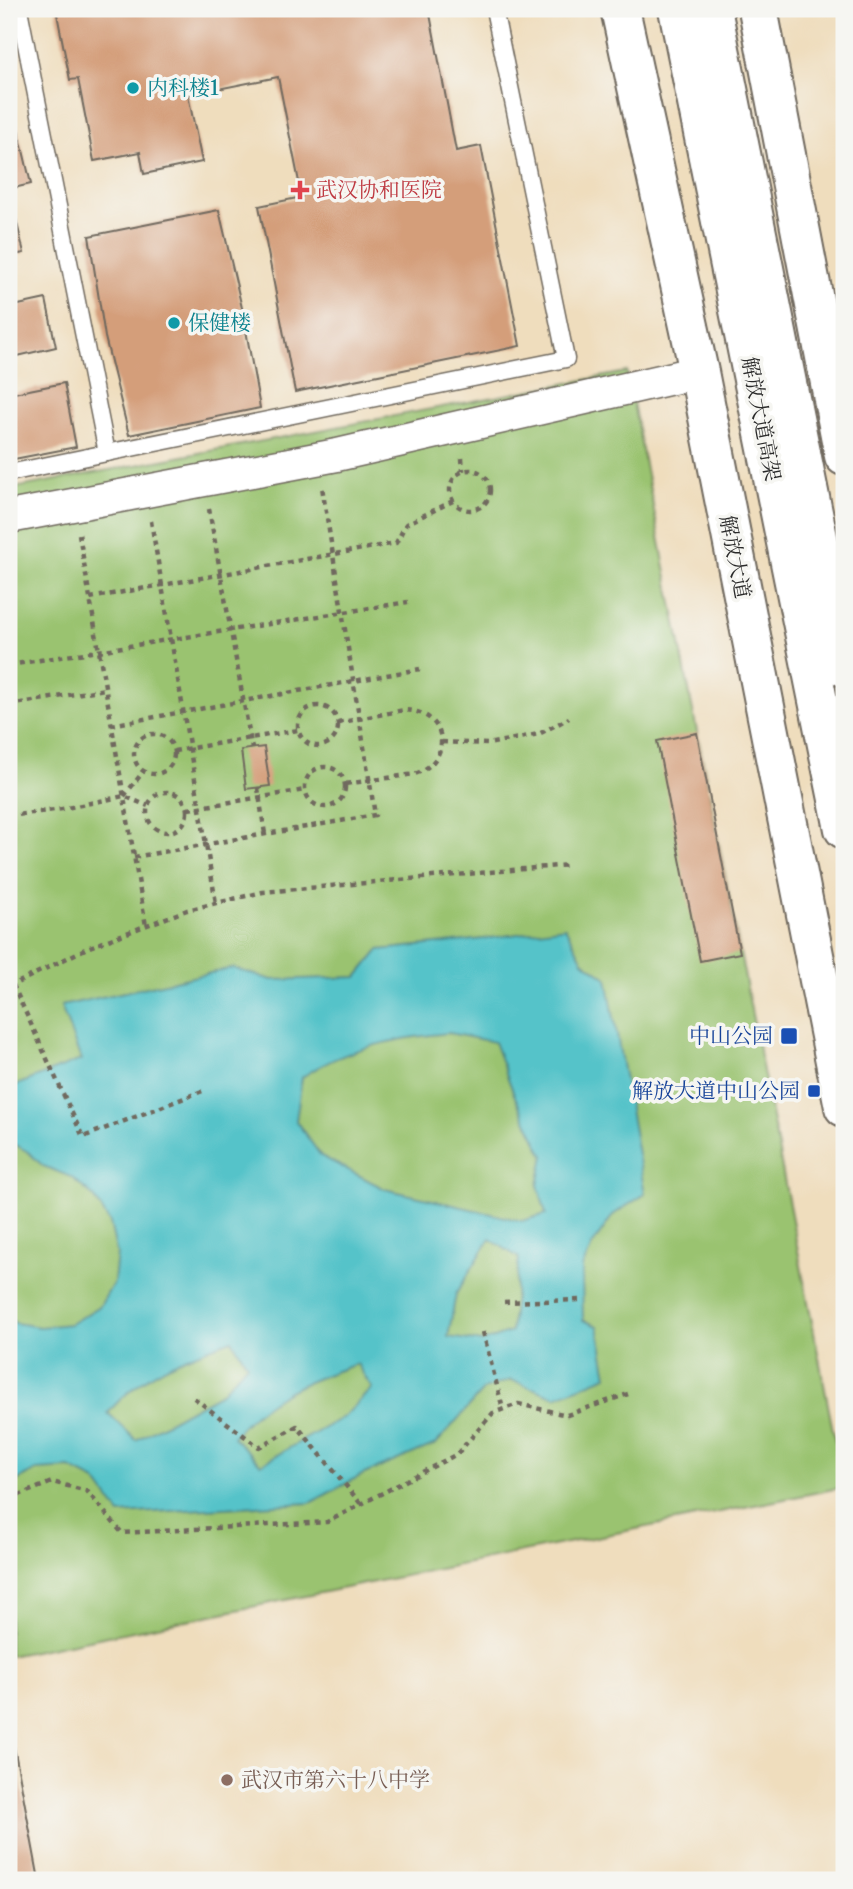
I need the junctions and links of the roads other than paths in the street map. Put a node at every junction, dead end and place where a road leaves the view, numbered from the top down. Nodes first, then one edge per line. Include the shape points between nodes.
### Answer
1 (19, 9) edge
2 (494, 9) edge
3 (620, 9) edge
4 (678, 9) edge
5 (712, 9) edge
6 (758, 9) edge
7 (699, 372) junction
8 (839, 379) edge
9 (107, 453) junction
10 (844, 456) edge
11 (9, 473) edge
12 (9, 517) edge
13 (844, 667) edge
14 (844, 829) edge
15 (844, 1107) edge

1 - 9 lane
2 - 9 lane via 566,359
3 - 7 main road, 解放大道
4 - 14 main road, 解放大道高架
5 - 13 main road, 解放大道高架
6 - 8 main road
7 - 12 street via 337,455
7 - 15 main road, 解放大道
8 - 10 main road
9 - 11 lane

